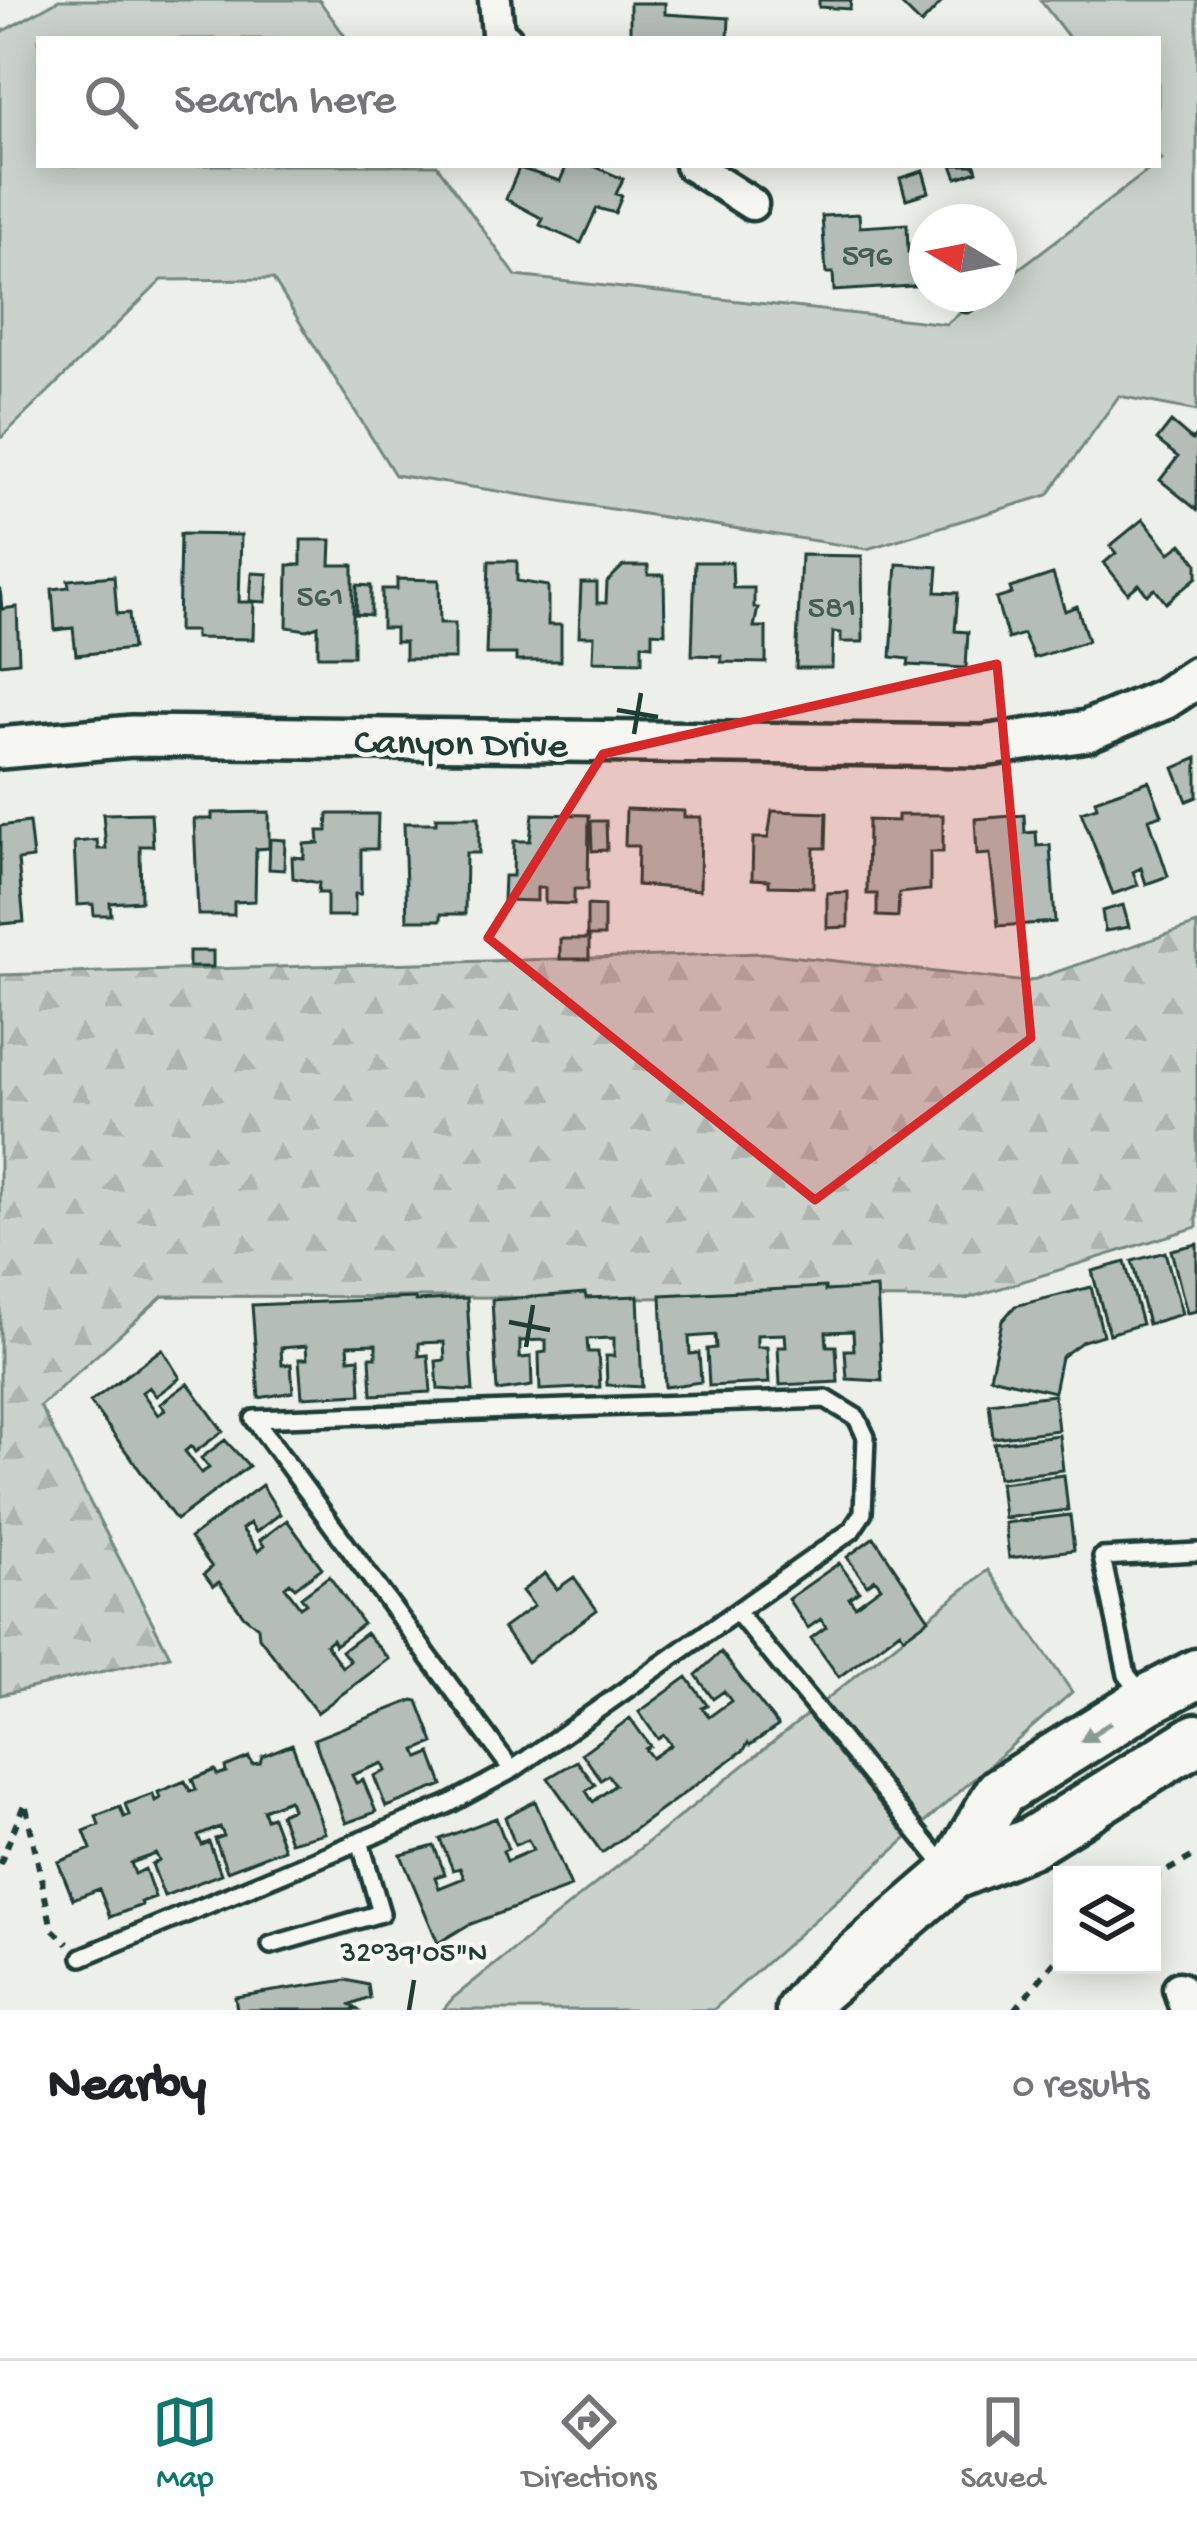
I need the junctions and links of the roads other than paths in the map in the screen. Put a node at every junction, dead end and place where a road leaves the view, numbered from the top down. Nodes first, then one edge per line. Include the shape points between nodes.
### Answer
1 (495, 0) edge
2 (502, 36) edge
3 (697, 168) edge
4 (752, 204) dead end
5 (1197, 677) edge
6 (0, 748) edge
7 (1197, 1552) edge
8 (737, 1612) junction
9 (1197, 1674) edge
10 (1147, 1700) junction
11 (1197, 1739) edge
12 (512, 1770) junction
13 (361, 1841) junction
14 (952, 1875) junction
15 (271, 1945) dead end
16 (82, 1957) road end
17 (801, 2010) edge

1 - 2 street
3 - 4 street
5 - 6 street, Canyon Drive via 1088,731 982,746 132,736
7 - 10 lane via 1102,1558 1127,1675
8 - 12 lane
8 - 12 lane via 851,1531 863,1513 866,1437 857,1418 826,1399 254,1419
8 - 14 lane
9 - 10 main road
10 -> 14 main road via 1000,1792
11 - 14 main road via 1030,1843
12 - 13 lane
13 - 15 lane via 381,1913
13 - 16 lane
14 - 17 main road

